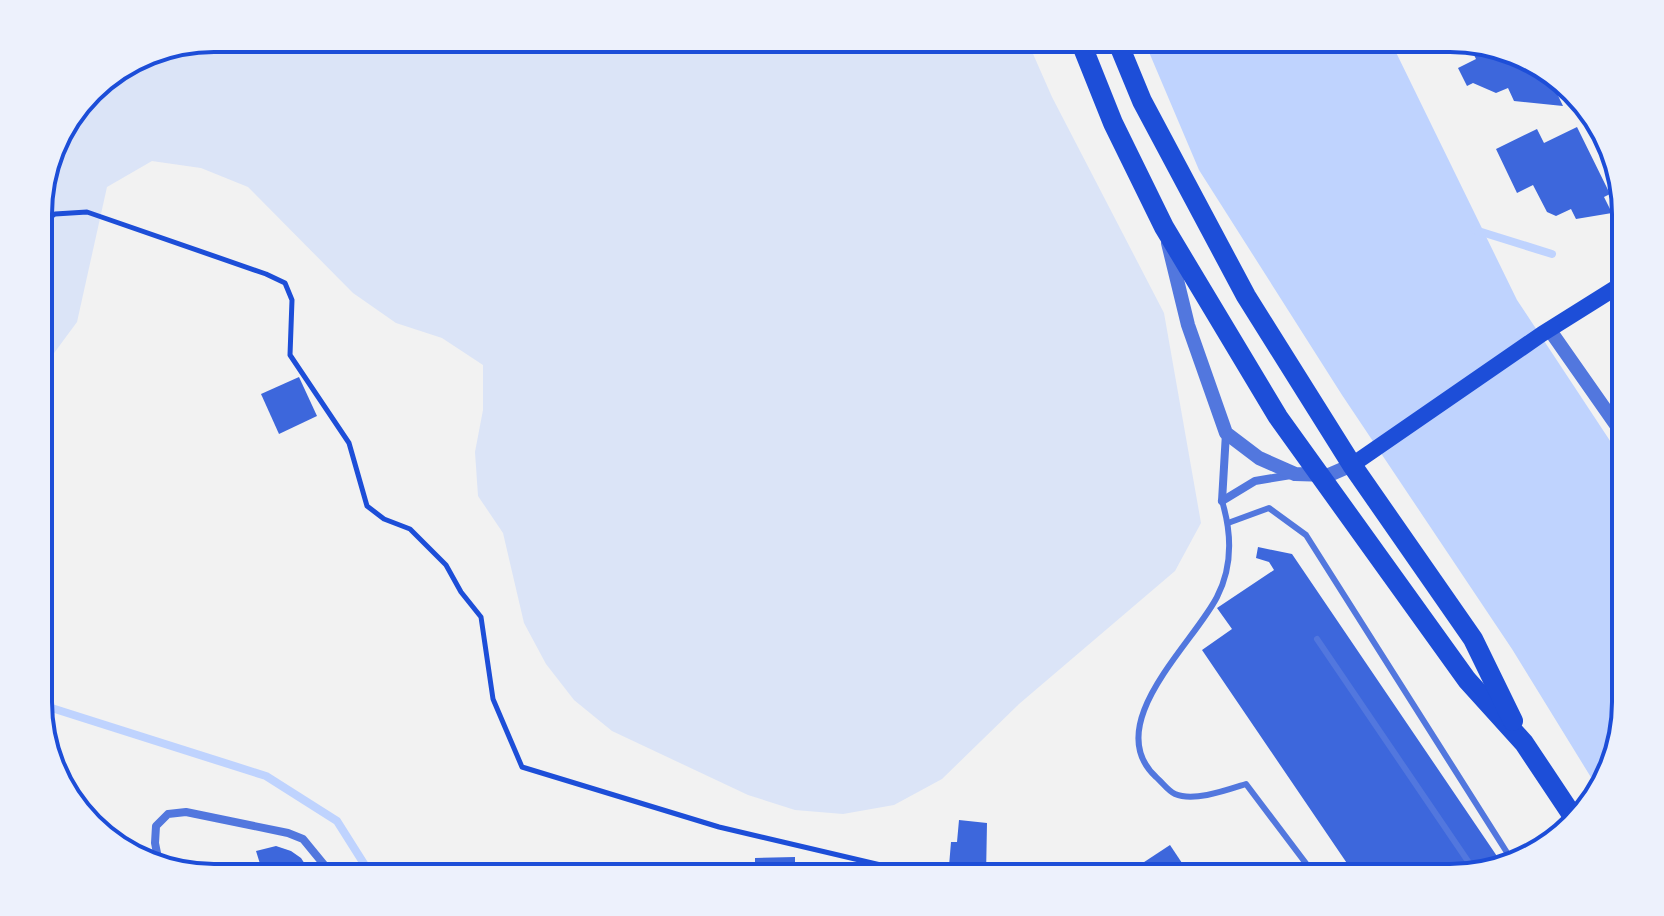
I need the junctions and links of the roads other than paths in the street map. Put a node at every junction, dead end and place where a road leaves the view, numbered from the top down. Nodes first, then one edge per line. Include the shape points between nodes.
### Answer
1 (1085, 52) edge
2 (1122, 52) edge
3 (1164, 227) junction
4 (1612, 290) edge
5 (1546, 332) junction
6 (1612, 420) edge
7 (1226, 433) junction
8 (1352, 465) junction
9 (1295, 474) junction
10 (1321, 476) junction
11 (1222, 501) junction
12 (1228, 523) junction
13 (1317, 639) dead end
14 (1524, 743) junction
15 (1570, 811) edge
16 (157, 853) edge
17 (1507, 853) edge
18 (1469, 863) edge
19 (324, 864) edge
20 (1306, 864) edge

1 - 3 main road
2 - 8 main road via 1142,101 1246,296
3 - 7 street via 1188,325
3 - 10 main road via 1278,417
4 - 5 main road
5 - 6 street
5 - 8 main road
7 - 9 street via 1259,458
7 - 11 street
8 - 10 street
8 - 14 main road via 1473,639
9 - 10 street
9 - 11 street via 1255,481
10 - 14 main road via 1467,680
11 - 12 lane
12 - 17 lane via 1269,508 1306,535
12 - 20 lane via 1231,555 1218,596 1141,713 1136,741 1151,772 1175,794 1208,796 1246,784
13 - 18 lane
14 - 15 main road
16 - 19 street via 156,826 168,814 186,812 288,833 303,839

